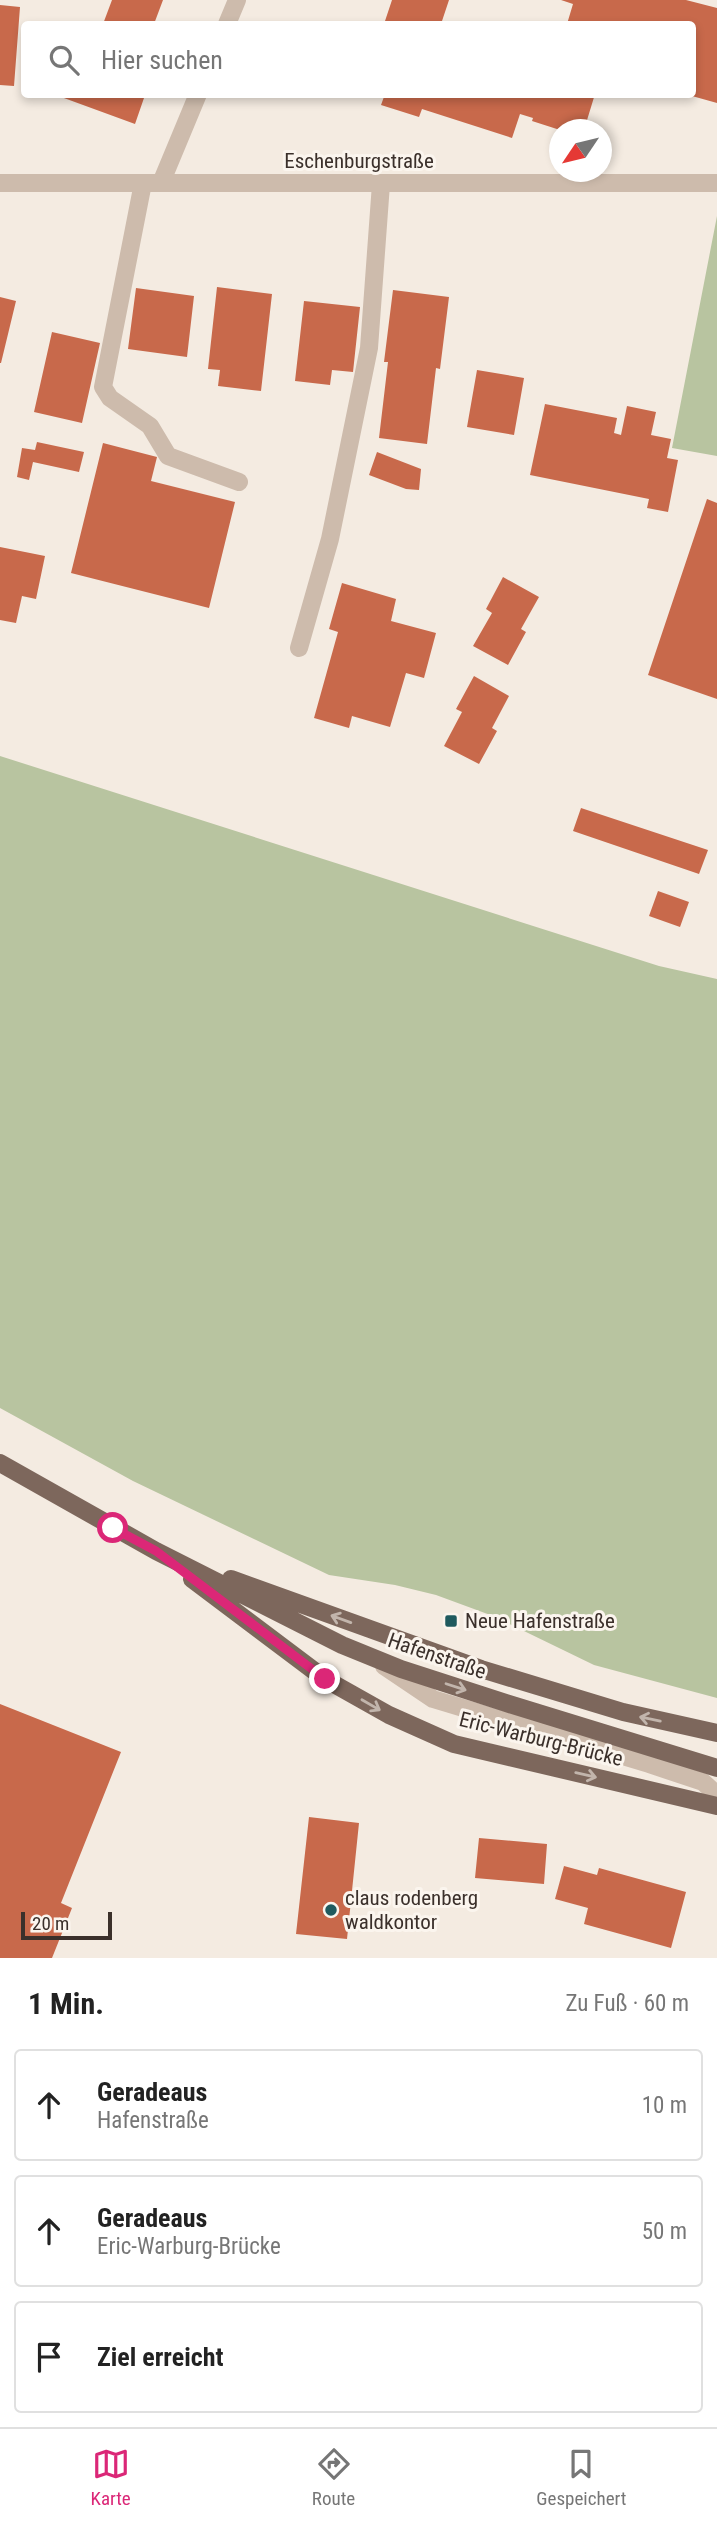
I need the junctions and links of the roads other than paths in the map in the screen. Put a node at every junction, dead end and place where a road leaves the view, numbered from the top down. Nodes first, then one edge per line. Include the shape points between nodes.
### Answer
1 (237, 0) edge
2 (228, 21) edge
3 (196, 98) edge
4 (0, 183) edge
5 (152, 183) junction
6 (717, 183) edge
7 (380, 184) junction
8 (239, 482) dead end
9 (299, 648) dead end
10 (0, 1463) edge
11 (156, 1551) junction
12 (369, 1656) junction
13 (717, 1733) edge
14 (712, 1767) edge
15 (717, 1795) edge
16 (717, 1806) edge

1 - 2 street
3 - 5 street
4 - 5 street, Eschenburgstraße
5 - 7 street, Eschenburgstraße
5 - 8 street via 103,387 110,398 150,426 168,456
6 - 7 street, Eschenburgstraße
7 - 9 street via 369,348 330,539
10 - 11 main road, Hafenstraße
11 - 12 main road, Hafenstraße
13 -> 11 main road, Hafenstraße via 623,1712 481,1669
11 -> 16 main road, Eric-Warburg-Brücke via 325,1679 389,1715 454,1744
12 -> 14 main road, Hafenstraße
12 - 15 street via 433,1699 703,1782

